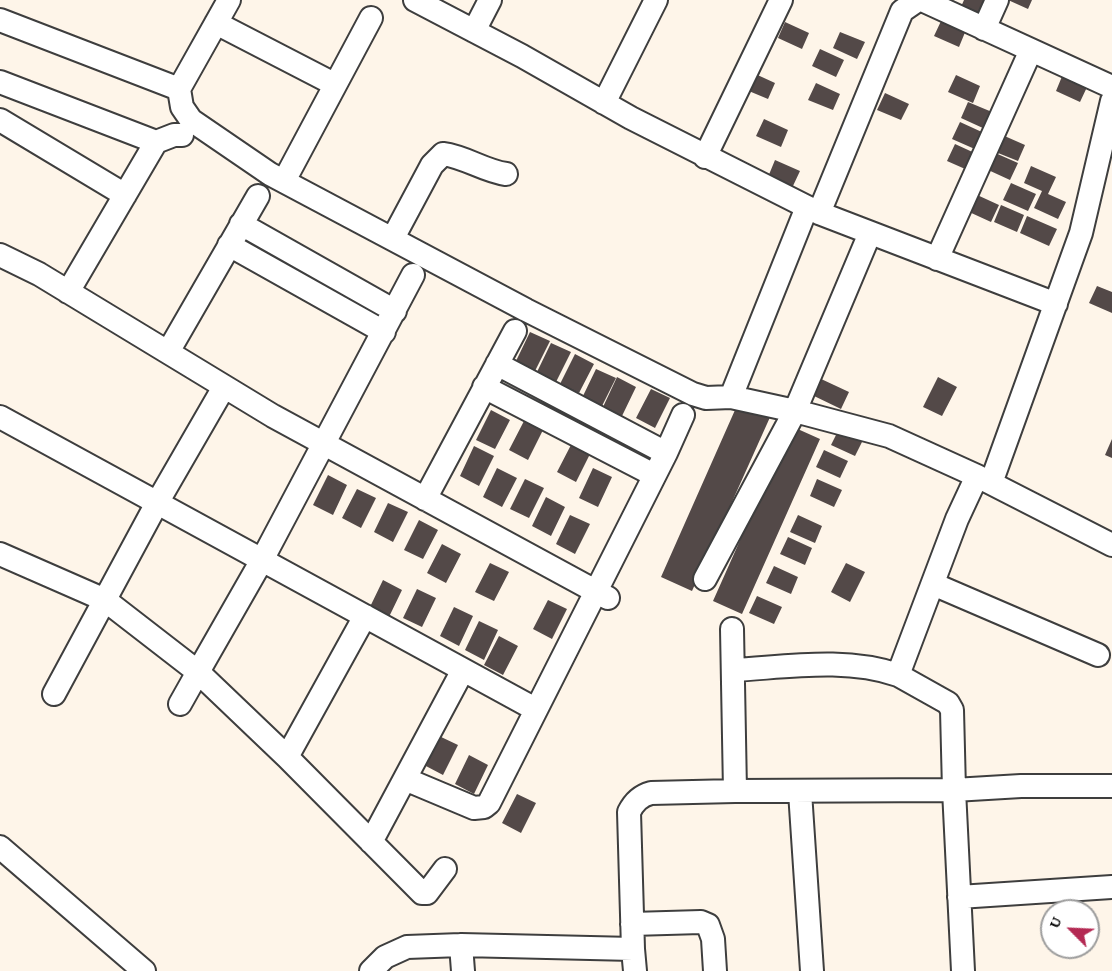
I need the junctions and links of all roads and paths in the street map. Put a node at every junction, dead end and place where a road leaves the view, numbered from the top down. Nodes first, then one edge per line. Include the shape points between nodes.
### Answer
1 (229, 0) edge
2 (415, 0) edge
3 (490, 0) edge
4 (656, 0) edge
5 (781, 0) edge
6 (920, 0) edge
7 (997, 0) edge
8 (371, 18) dead end
9 (0, 20) edge
10 (216, 23) junction
11 (984, 29) junction
12 (474, 31) junction
13 (1031, 50) junction
14 (0, 82) edge
15 (334, 84) junction
16 (1112, 87) edge
17 (179, 89) junction
18 (1112, 101) edge
19 (604, 103) junction
20 (0, 120) edge
21 (182, 135) dead end
22 (156, 142) junction
23 (705, 157) junction
24 (506, 174) dead end
25 (284, 181) junction
26 (125, 195) junction
27 (258, 196) dead end
28 (813, 210) junction
29 (242, 224) junction
30 (870, 233) junction
31 (393, 238) junction
32 (230, 245) junction
33 (0, 255) edge
34 (937, 259) junction
35 (414, 275) dead end
36 (68, 292) junction
37 (1056, 304) junction
38 (394, 311) junction
39 (515, 331) dead end
40 (384, 332) junction
41 (168, 352) junction
42 (497, 363) junction
43 (224, 387) junction
44 (484, 387) junction
45 (731, 397) junction
46 (795, 411) junction
47 (683, 415) dead end
48 (0, 417) edge
49 (324, 444) junction
50 (666, 453) junction
51 (654, 475) junction
52 (984, 480) junction
53 (425, 499) junction
54 (157, 504) junction
55 (1112, 545) edge
56 (1, 556) edge
57 (262, 560) junction
58 (705, 579) dead end
59 (933, 584) junction
60 (601, 595) junction
61 (105, 600) junction
62 (365, 616) junction
63 (732, 629) dead end
64 (1098, 655) dead end
65 (463, 670) junction
66 (733, 670) junction
67 (198, 672) junction
68 (898, 675) junction
69 (54, 694) dead end
70 (180, 704) dead end
71 (535, 709) junction
72 (287, 757) junction
73 (405, 779) junction
74 (1112, 786) edge
75 (954, 790) junction
76 (735, 791) junction
77 (800, 792) junction
78 (371, 842) junction
79 (0, 847) edge
80 (444, 869) dead end
81 (1112, 887) edge
82 (959, 897) junction
83 (632, 924) junction
84 (461, 945) junction
85 (634, 960) edge
86 (144, 971) edge
87 (371, 971) edge
88 (463, 971) edge
89 (715, 971) edge
90 (812, 971) edge
91 (963, 971) edge

1 - 10 street
2 - 12 street
3 - 12 street
4 - 19 street
5 - 23 street
6 - 11 street
6 - 28 street via 902,11
7 - 11 street
8 - 15 street
9 - 17 street
10 - 15 street
10 - 17 street
11 - 13 street
12 - 19 street
13 - 16 street
13 - 34 street
14 - 22 street
15 - 25 street
17 - 25 street via 182,107 191,120
18 - 37 street via 1081,233
19 - 23 street
20 - 26 street
21 - 22 street
22 - 26 street
23 - 28 street
24 - 31 street via 443,154 432,165
25 - 31 street
26 - 36 street
27 - 29 street
28 - 30 street
28 - 45 street
29 - 32 street
29 - 38 street
30 - 34 street
30 - 46 street
31 - 45 street via 693,394
32 - 40 street
32 - 41 street
33 - 36 street
34 - 37 street
35 - 38 street
36 - 41 street
37 - 52 street
38 - 40 street
39 - 42 street
40 - 49 street
41 - 43 street
42 - 44 street
42 - 50 street
43 - 49 street
43 - 54 street
44 - 51 street
44 - 53 street
45 - 46 street
46 - 52 street via 889,436
46 - 58 street
47 - 50 street
48 - 54 street
49 - 53 street
49 - 57 street
50 - 51 street
51 - 60 street
52 - 55 street
52 - 59 street via 963,503
53 - 60 street
54 - 57 street
54 - 61 street
56 - 61 street
57 - 62 street
57 - 67 street
59 - 64 street
59 - 68 street
60 - 71 street
61 - 67 street
61 - 69 street
62 - 65 street
62 - 72 street
63 - 66 street
65 - 71 street
65 - 73 street
66 - 68 street via 834,664 870,667
66 - 76 street
67 - 70 street
67 - 72 street
68 - 75 street via 948,703 952,710
71 - 73 street via 484,807 474,808
72 - 78 street
73 - 78 street
74 - 75 street
75 - 77 street
75 - 82 street
76 - 77 street
76 - 83 street via 651,793 632,806
77 - 90 street
78 - 80 street via 422,893 427,893
79 - 86 street
81 - 82 street
82 - 91 street
83 - 85 street
83 - 89 street via 708,925
84 - 85 street
84 - 87 street via 407,947 385,957
84 - 88 street

